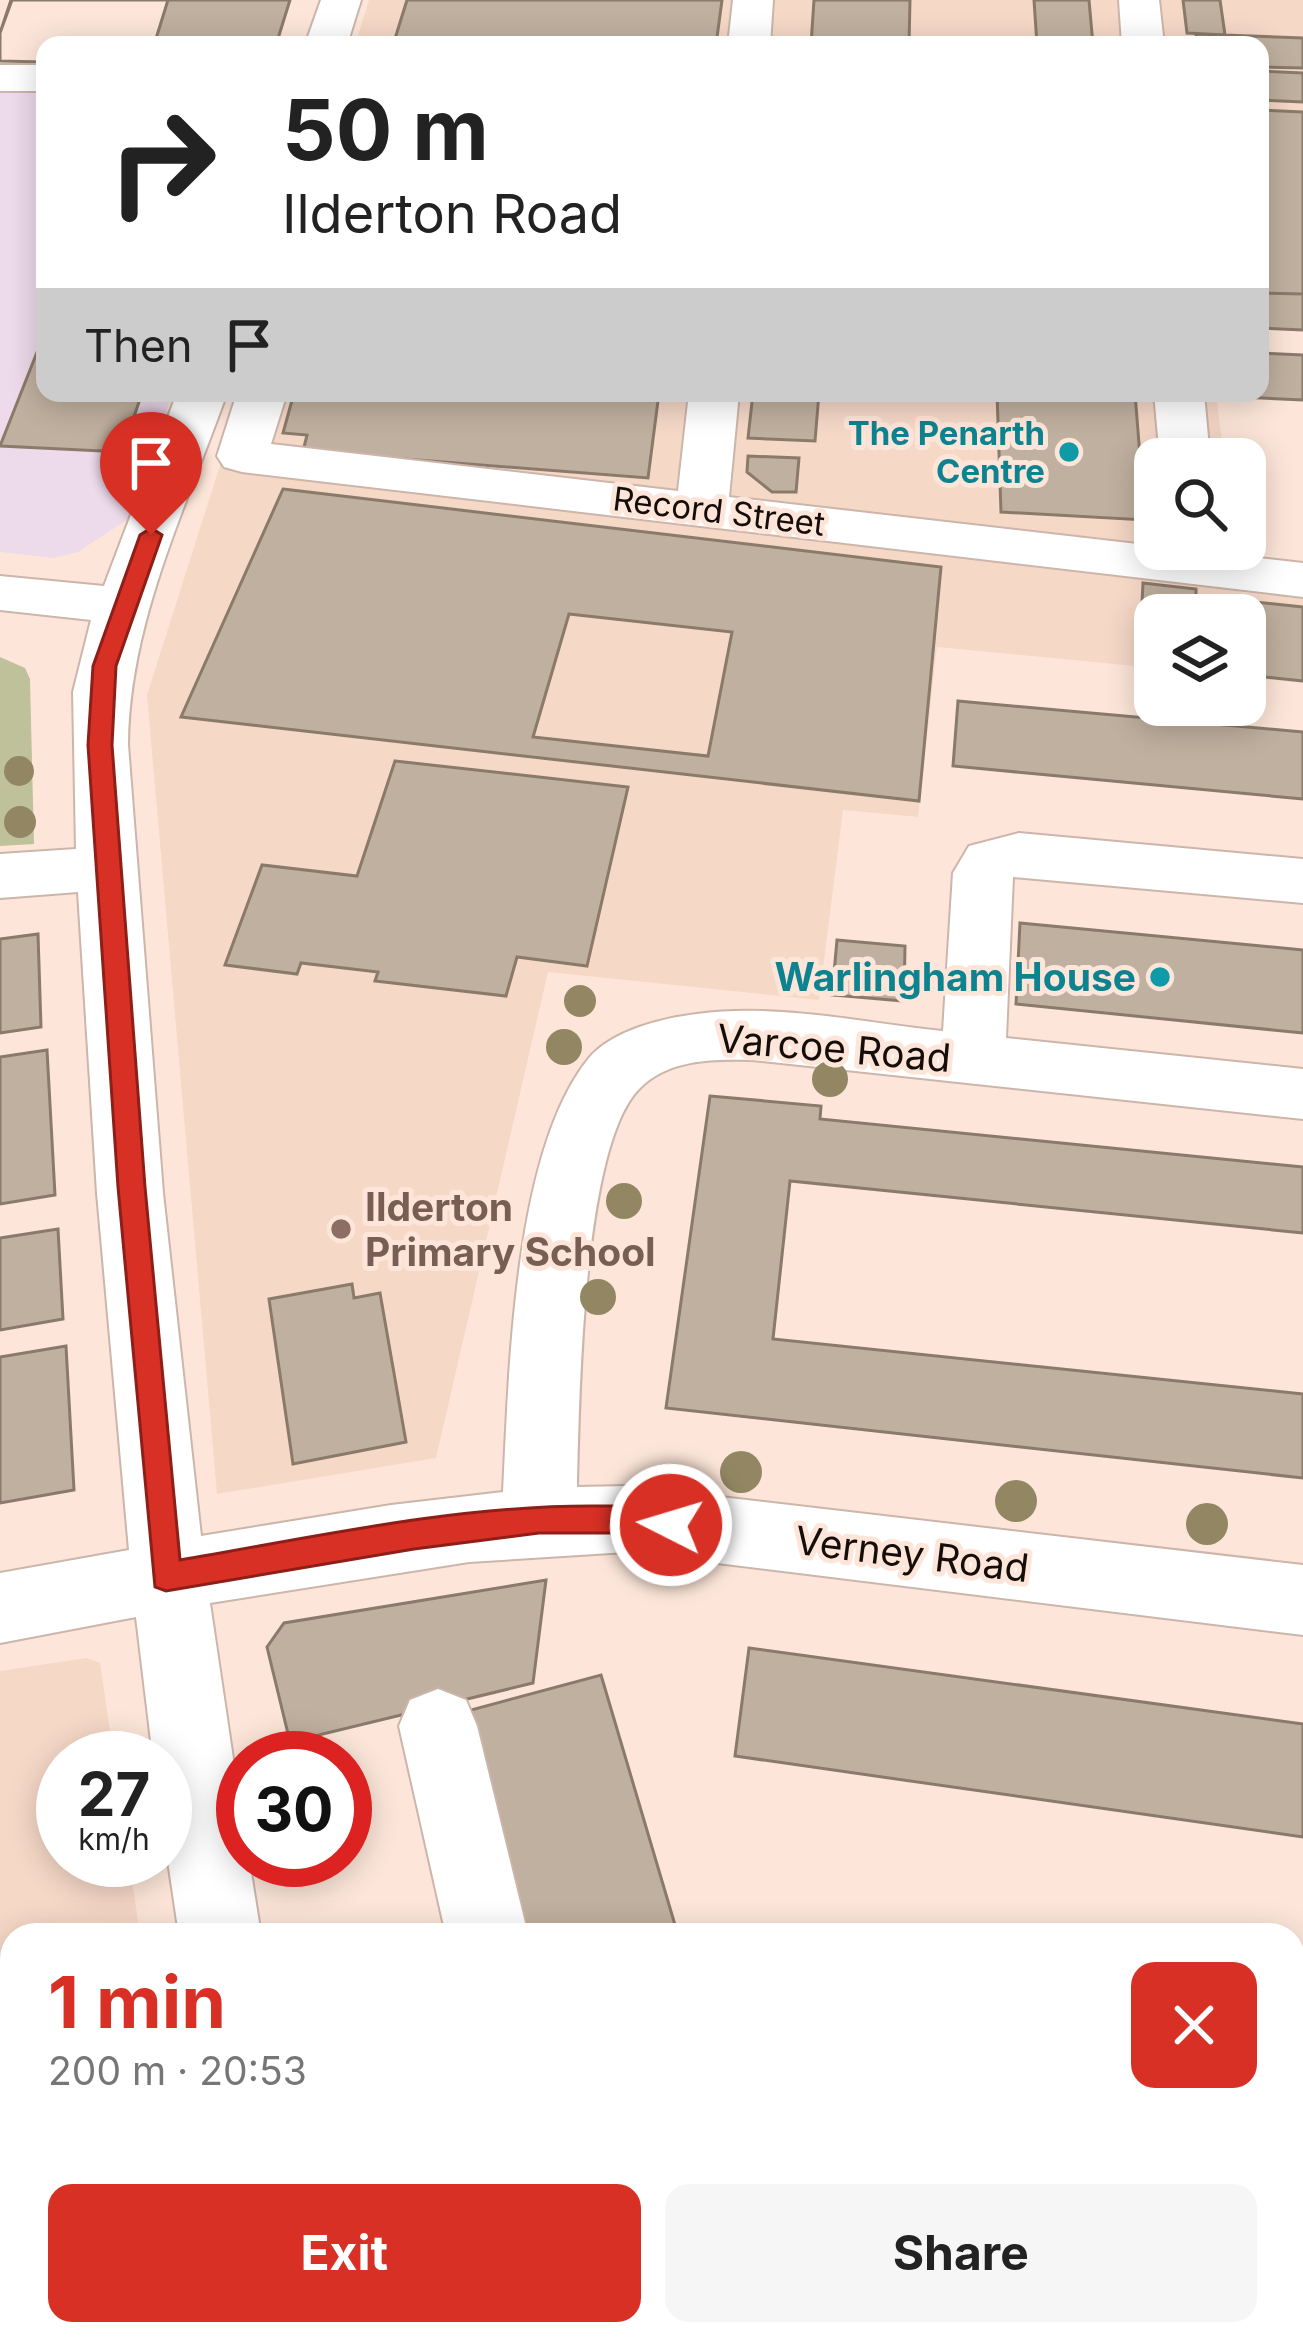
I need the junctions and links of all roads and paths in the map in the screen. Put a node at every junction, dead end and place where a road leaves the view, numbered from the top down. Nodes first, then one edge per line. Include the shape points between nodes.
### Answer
1 (341, 0) edge
2 (752, 0) edge
3 (1139, 0) edge
4 (329, 36) edge
5 (749, 36) edge
6 (1143, 36) edge
7 (36, 77) edge
8 (0, 78) edge
9 (199, 402) edge
10 (259, 402) edge
11 (713, 402) edge
12 (1180, 402) edge
13 (1183, 438) edge
14 (702, 509) junction
15 (1134, 551) edge
16 (1225, 570) edge
17 (1303, 580) edge
18 (0, 593) edge
19 (124, 606) junction
20 (107, 868) junction
21 (0, 876) edge
22 (1303, 880) edge
23 (973, 1059) junction
24 (1303, 1094) edge
25 (539, 1520) junction
26 (166, 1577) junction
27 (1303, 1600) edge
28 (0, 1608) edge
29 (438, 1726) dead end
30 (218, 1923) edge
31 (484, 1923) edge

1 - 4 street
2 - 5 street
3 - 6 street
7 - 8 street
9 - 19 street
10 - 14 street, Record Street via 242,456
11 - 14 street
12 - 13 street
14 - 15 street, Record Street
16 - 17 street, Record Street
18 - 19 street
19 - 20 street via 101,692
20 - 21 street
20 - 26 street
22 - 23 street via 1019,854 990,861
23 - 24 street, Varcoe Road
23 - 25 street, Varcoe Road via 722,1034 647,1052 615,1071 582,1129 547,1327
25 - 26 street, Verney Road
25 - 27 street, Verney Road via 627,1519
26 - 28 street, Verney Road
26 - 30 street
29 - 31 street

